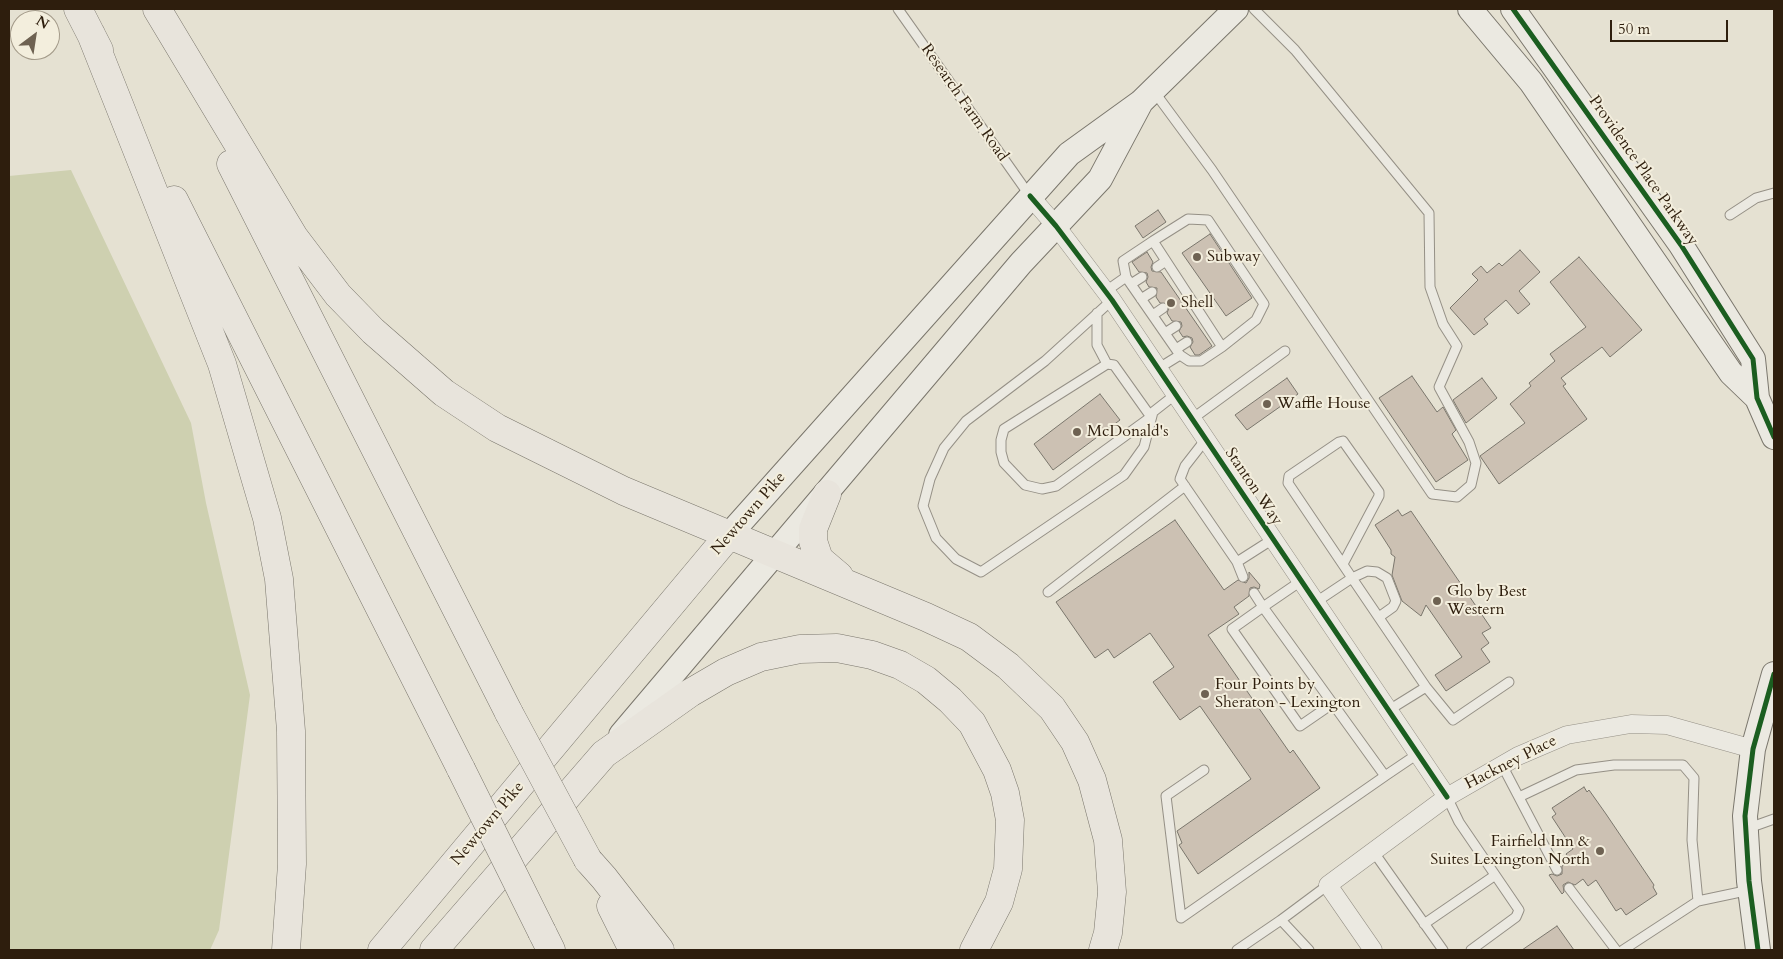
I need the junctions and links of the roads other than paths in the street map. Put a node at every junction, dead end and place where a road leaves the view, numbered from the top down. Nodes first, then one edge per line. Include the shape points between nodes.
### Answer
1 (78, 9) edge
2 (152, 9) edge
3 (157, 9) edge
4 (898, 9) edge
5 (1236, 9) edge
6 (1254, 9) edge
7 (1470, 9) edge
8 (1513, 9) edge
9 (91, 34) junction
10 (1147, 96) junction
11 (1774, 193) edge
12 (1030, 196) junction
13 (1730, 215) dead end
14 (1056, 226) junction
15 (1153, 241) junction
16 (1166, 261) junction
17 (1157, 267) dead end
18 (1176, 276) junction
19 (1142, 277) dead end
20 (1128, 281) junction
21 (1167, 282) dead end
22 (1152, 292) dead end
23 (1187, 293) junction
24 (1109, 295) junction
25 (1178, 298) dead end
26 (1141, 299) junction
27 (1164, 308) dead end
28 (1097, 313) junction
29 (1153, 316) junction
30 (1176, 326) dead end
31 (1165, 333) junction
32 (1187, 342) dead end
33 (1222, 347) junction
34 (1285, 351) dead end
35 (1178, 352) junction
36 (1107, 364) junction
37 (1158, 368) junction
38 (1176, 394) junction
39 (1764, 400) edge
40 (1151, 417) junction
41 (1192, 419) junction
42 (1774, 436) edge
43 (1206, 439) junction
44 (1185, 486) junction
45 (827, 494) junction
46 (729, 535) junction
47 (1273, 539) junction
48 (776, 555) junction
49 (1237, 562) junction
50 (1343, 564) junction
51 (1243, 577) dead end
52 (1352, 578) junction
53 (1301, 581) junction
54 (852, 585) junction
55 (1048, 592) dead end
56 (1254, 593) dead end
57 (1316, 602) junction
58 (1263, 607) junction
59 (1379, 617) junction
60 (1774, 674) edge
61 (1509, 682) dead end
62 (1426, 687) junction
63 (1332, 704) junction
64 (1390, 710) junction
65 (1753, 749) junction
66 (1419, 753) junction
67 (604, 754) junction
68 (1502, 765) junction
69 (1204, 770) dead end
70 (1385, 776) junction
71 (1447, 796) junction
72 (1518, 797) junction
73 (1774, 820) edge
74 (1746, 829) junction
75 (1373, 851) junction
76 (588, 860) junction
77 (1557, 870) dead end
78 (1494, 876) junction
79 (1328, 885) junction
80 (1570, 888) dead end
81 (1750, 890) junction
82 (1698, 901) junction
83 (287, 911) junction
84 (1281, 920) junction
85 (1424, 924) junction
86 (546, 941) edge
87 (276, 950) edge
88 (286, 950) edge
89 (382, 950) edge
90 (434, 950) edge
91 (633, 950) edge
92 (660, 950) edge
93 (974, 950) edge
94 (1103, 950) edge
95 (1237, 950) edge
96 (1309, 950) edge
97 (1373, 950) edge
98 (1443, 950) edge
99 (1471, 950) edge
100 (1616, 950) edge
101 (1623, 950) edge
102 (1758, 950) edge

1 - 9 highway
2 - 76 highway, bridge via 509,713
3 - 46 highway via 294,237 338,295 372,331 444,393 496,428 624,491
4 - 12 lane, Research Farm Road
5 - 10 main road, Newtown Pike
6 - 10 lane via 1295,50 1429,213 1430,287 1443,324 1457,346 1439,388 1469,442 1476,463 1471,485 1457,497 1432,494 1212,170
7 - 39 main road, Providence Place Parkway via 1531,82 1731,373
8 - 39 main road, Providence Place Parkway via 1681,246 1753,359
9 - 83 highway via 222,364 267,518 280,579 291,731 292,864
9 - 86 highway, bridge
10 - 12 main road, Newtown Pike via 1069,154
10 - 14 main road, Newtown Pike via 1100,179
11 - 13 lane via 1756,198
12 - 14 street, Stanton Way
12 - 46 main road, Newtown Pike
14 - 24 street, Stanton Way
14 - 45 main road, Newtown Pike via 1021,263
15 - 16 lane
15 - 20 lane via 1123,261
15 - 33 lane via 1188,219 1208,220 1264,304 1256,320
16 - 17 lane
16 - 18 lane
18 - 21 lane
18 - 23 lane
19 - 20 lane
20 - 24 lane
20 - 26 lane
22 - 26 lane
23 - 25 lane
23 - 33 lane via 1206,330
24 - 28 lane
24 - 37 street, Stanton Way
26 - 29 lane
27 - 29 lane
28 - 36 lane via 1097,345
28 - 40 lane via 1045,361 966,421 944,448 930,479 924,506 936,538 956,559 981,572 1124,476 1144,447
29 - 31 lane
30 - 31 lane
31 - 35 lane
32 - 35 lane
33 - 35 lane via 1201,360 1189,361
34 - 41 lane
35 - 37 lane
36 - 40 lane via 1114,365
36 - 40 lane via 1004,429 1000,440 1004,463 1024,485 1033,489 1056,486
37 - 38 street, Stanton Way
38 - 40 lane
38 - 41 street, Stanton Way
39 - 42 main road, Providence Place Parkway
41 - 43 street, Stanton Way
43 - 44 lane via 1185,466 1180,479
43 - 47 street, Stanton Way
44 - 49 lane
44 - 55 lane
45 - 48 main road, Newtown Pike
45 - 54 highway via 813,529 815,551 828,569
46 - 48 highway
46 - 89 highway, Newtown Pike
47 - 49 lane
47 - 53 street, Stanton Way
48 - 54 highway
48 - 67 main road, Newtown Pike
49 - 51 lane
50 - 50 lane via 1288,482 1289,476 1343,441 1379,492 1378,501
50 - 52 lane
52 - 57 lane
52 - 59 lane
52 - 59 lane via 1367,571 1387,578 1396,601
53 - 57 street, Stanton Way
53 - 58 lane
54 - 94 highway via 968,637 1008,666 1052,708 1076,742 1092,780 1108,840 1112,892
56 - 58 lane
57 - 64 street, Stanton Way
58 - 63 lane
58 - 63 lane via 1232,629 1300,726
59 - 62 lane
60 - 65 main road
61 - 62 lane via 1453,720
62 - 64 lane
63 - 70 lane
64 - 66 street, Stanton Way
65 - 68 street, Hackney Place via 1667,725 1631,724 1567,735
65 - 74 main road
66 - 70 lane
66 - 71 street, Stanton Way
67 - 90 highway, Newtown Pike
67 - 93 highway via 690,693 761,657 800,649 837,648 900,665 932,685 972,723 1006,793 1010,820 1008,869 999,902
68 - 71 street, Hackney Place
68 - 72 lane
69 - 70 lane via 1166,796 1181,918
71 - 75 street
71 - 78 lane
72 - 77 lane
72 - 82 lane via 1576,770 1614,765 1684,764 1694,778 1692,840
73 - 74 lane
74 - 81 main road
75 - 79 street
75 - 85 lane
76 - 91 highway
76 - 92 highway
78 - 85 lane
78 - 99 lane via 1519,910 1516,917
79 - 84 lane
79 - 97 street
80 - 100 lane
81 - 82 lane
81 - 102 main road
82 - 101 lane
83 - 87 highway
83 - 88 highway
84 - 95 lane
84 - 96 lane
85 - 98 lane

